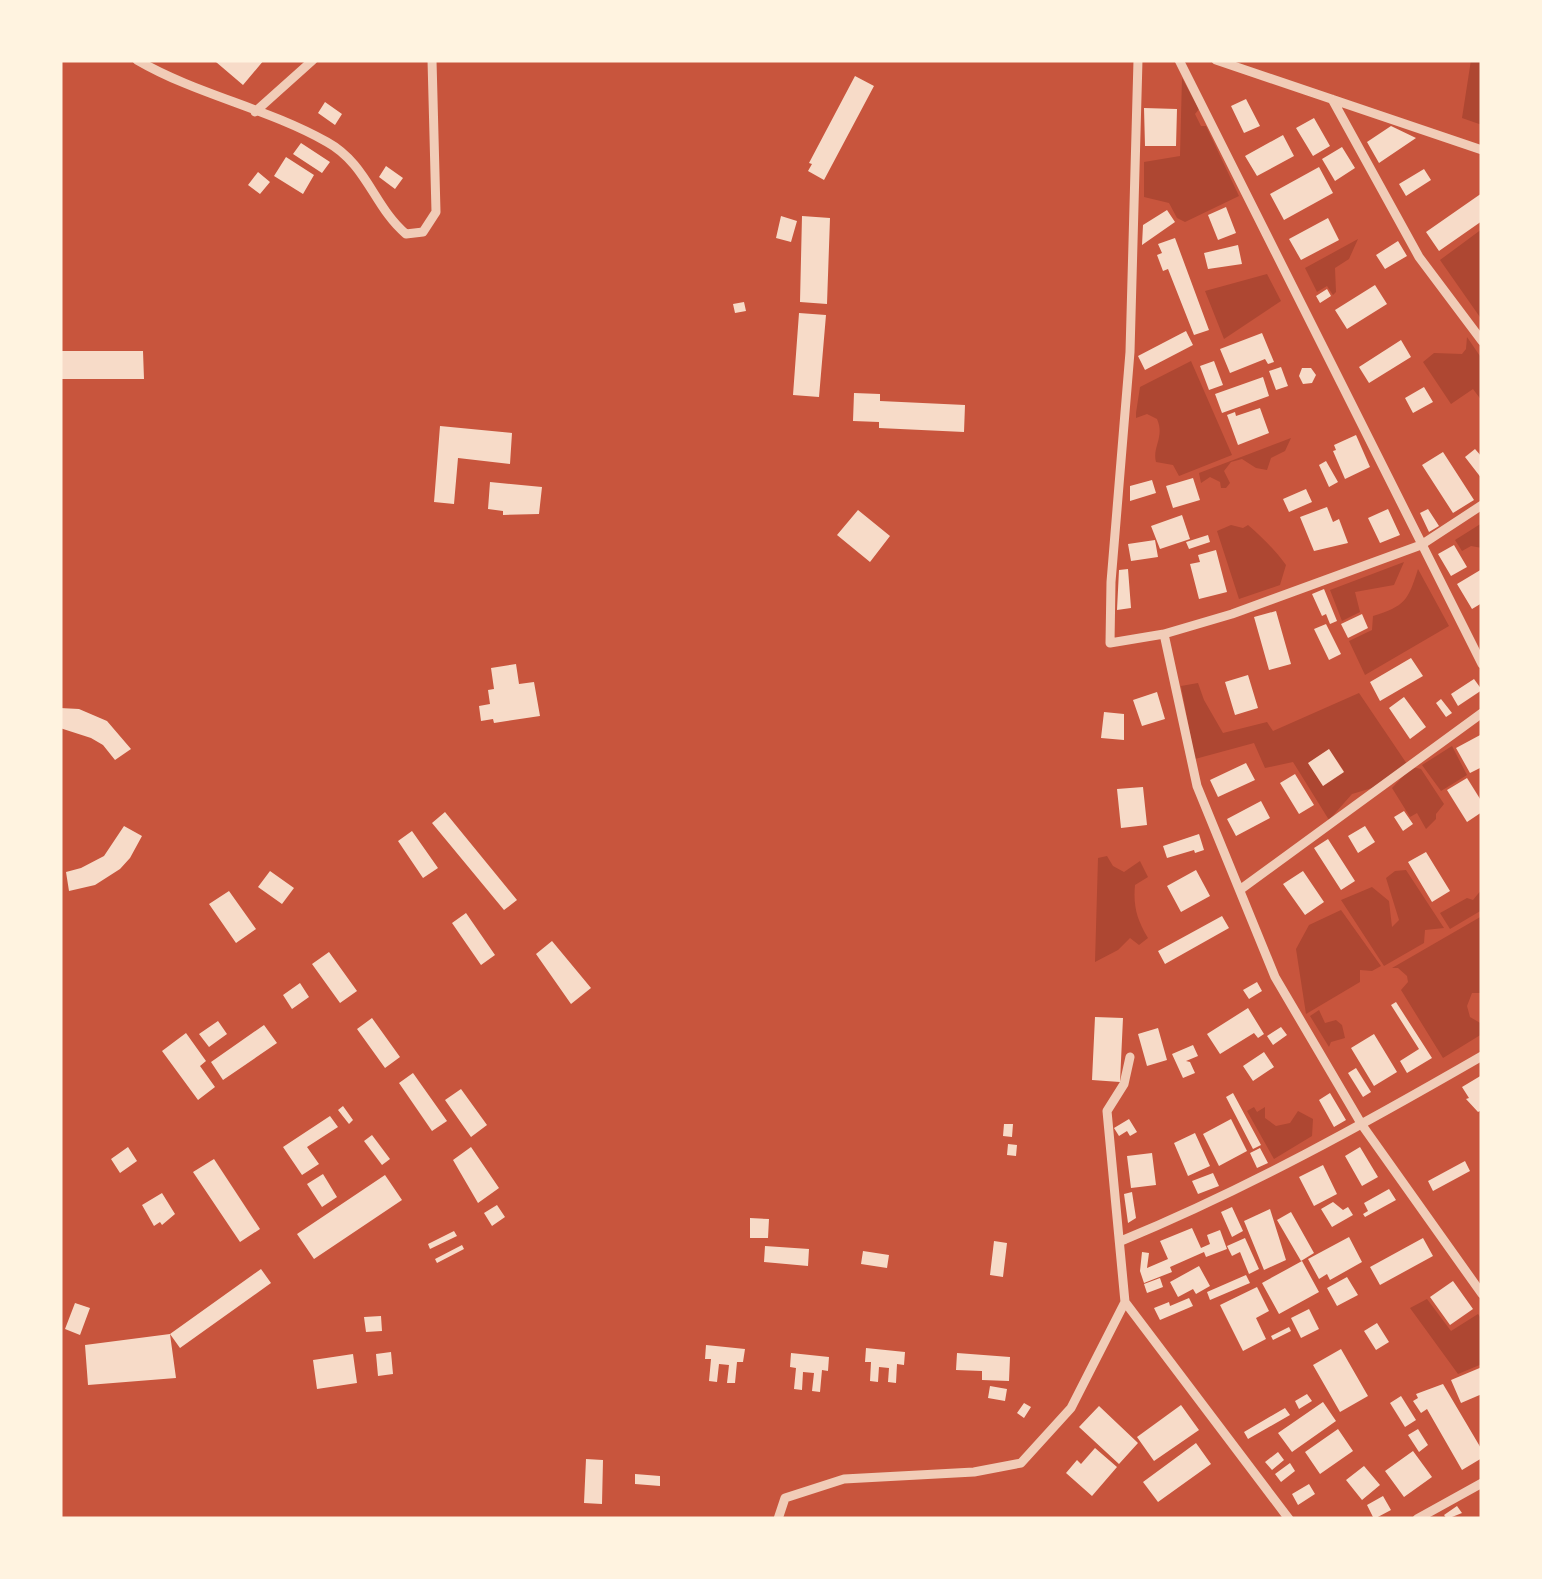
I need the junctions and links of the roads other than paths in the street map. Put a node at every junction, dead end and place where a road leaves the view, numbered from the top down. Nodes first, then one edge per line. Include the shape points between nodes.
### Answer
1 (137, 60) edge
2 (313, 60) edge
3 (432, 60) edge
4 (1138, 60) edge
5 (1179, 60) edge
6 (1216, 60) edge
7 (1332, 99) junction
8 (255, 112) junction
9 (1482, 150) edge
10 (1482, 341) edge
11 (1482, 506) edge
12 (1421, 544) junction
13 (1164, 634) junction
14 (1482, 664) edge
15 (1482, 713) edge
16 (1240, 889) junction
17 (1482, 1056) edge
18 (1130, 1057) dead end
19 (1362, 1125) junction
20 (1121, 1241) junction
21 (1482, 1294) edge
22 (1125, 1302) junction
23 (1482, 1483) edge
24 (778, 1519) edge
25 (1289, 1519) edge
26 (1416, 1519) edge

1 - 8 street
2 - 8 street
3 - 8 street via 436,212 423,232 406,234 388,219 359,166 329,143
4 - 13 street via 1130,352 1110,643
5 - 12 street
6 - 7 street
7 - 9 street
7 - 10 street via 1419,257
11 - 12 street
12 - 13 street
12 - 14 street
13 - 16 street via 1197,786
15 - 16 street
16 - 19 street via 1275,977
17 - 19 street
18 - 20 street via 1124,1084 1107,1111
19 - 20 street via 1208,1205
19 - 21 street
20 - 22 street
22 - 24 street via 1071,1408 1021,1464 844,1479 785,1498
22 - 25 street
23 - 26 street

